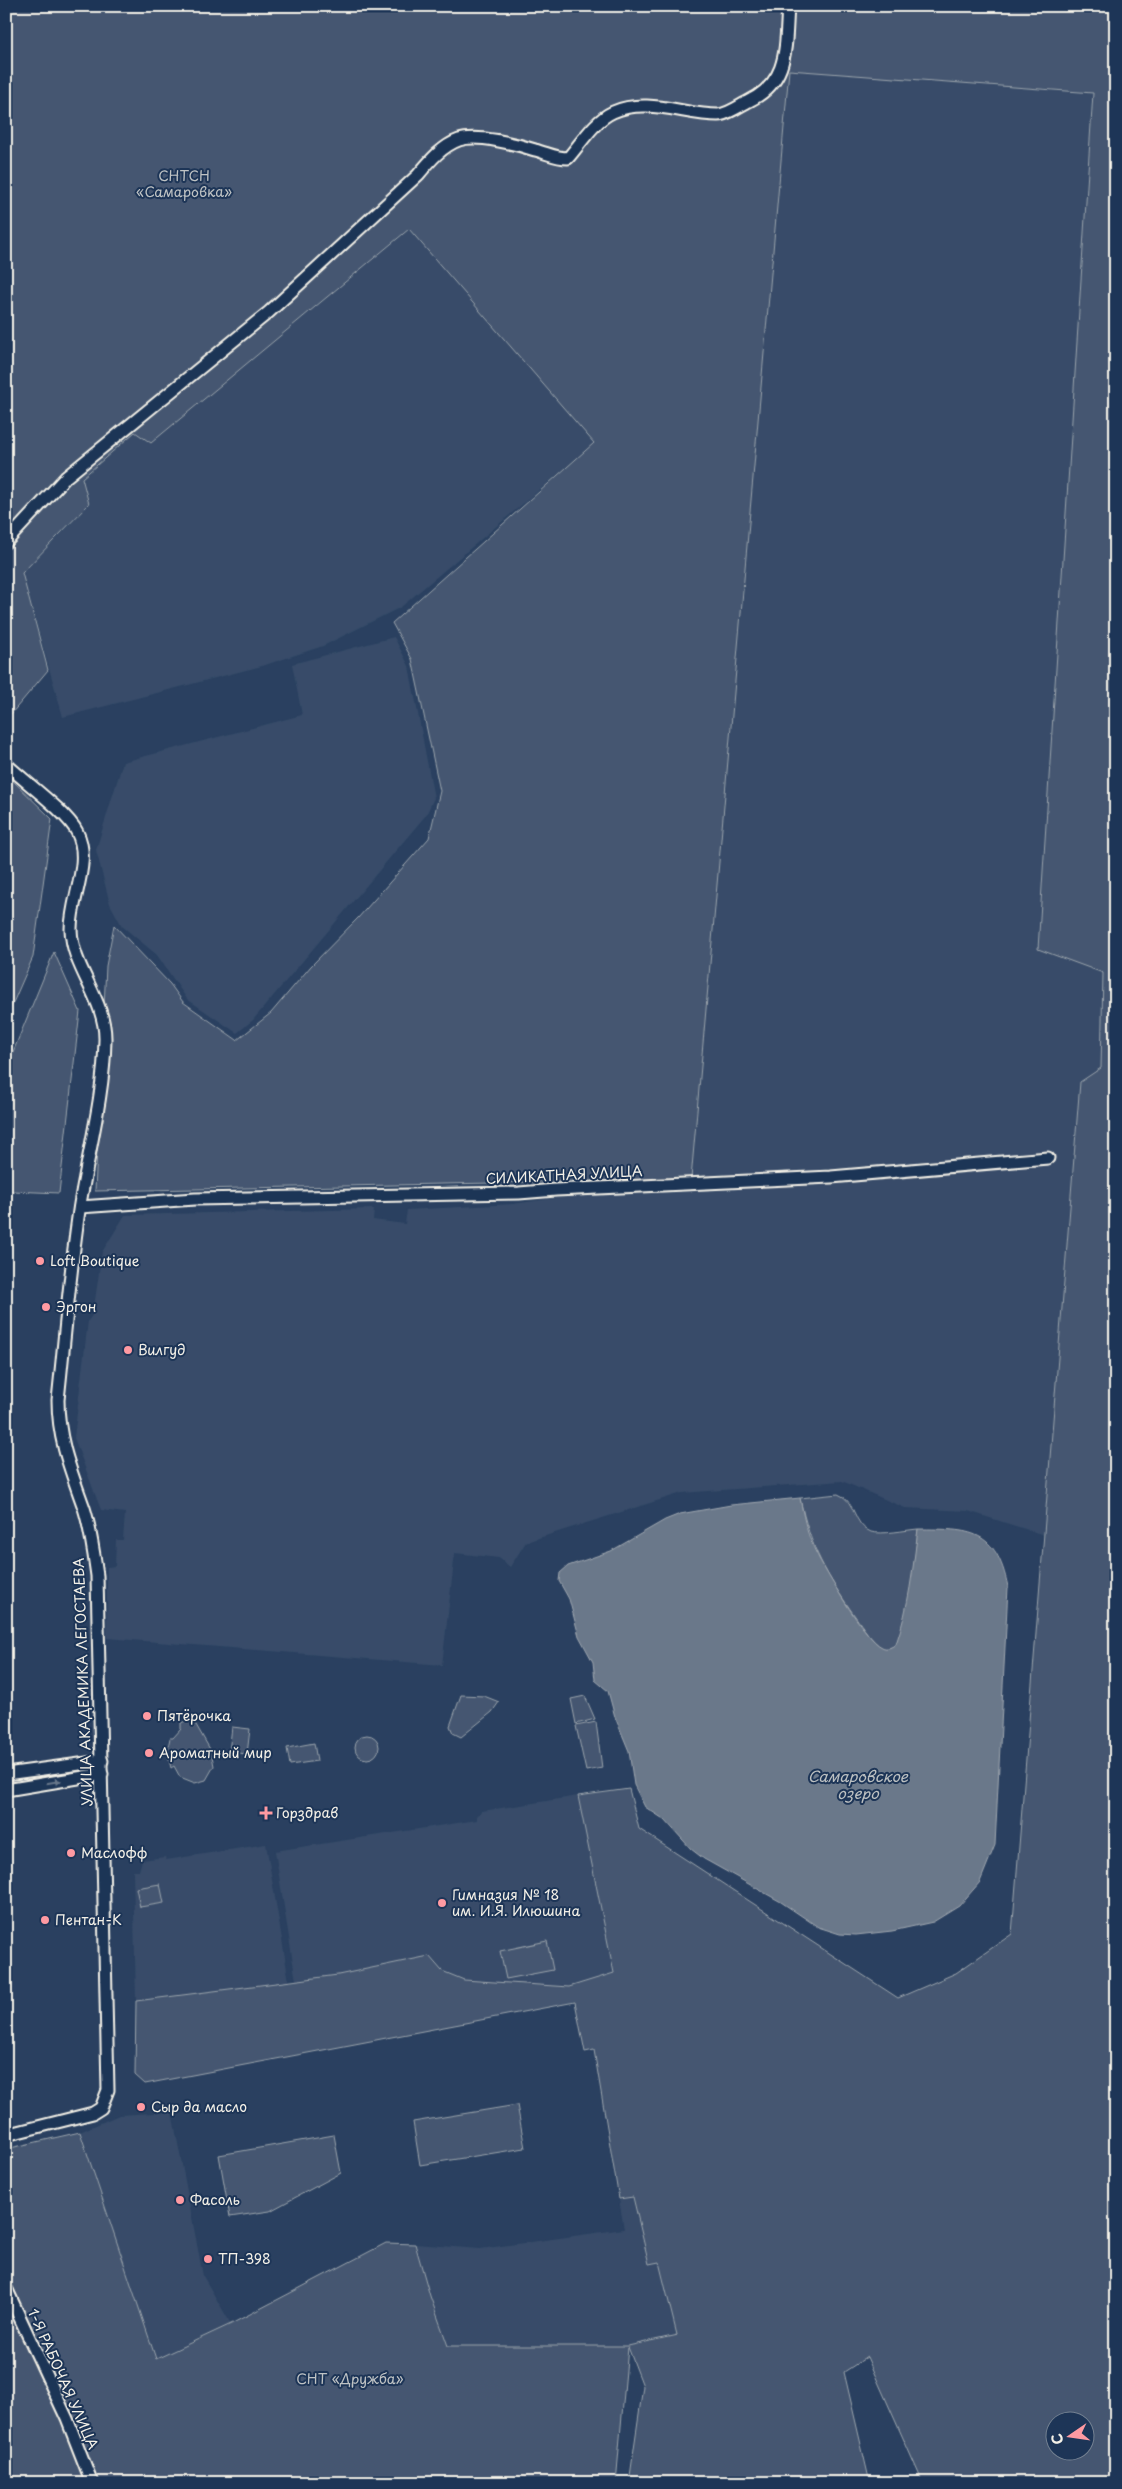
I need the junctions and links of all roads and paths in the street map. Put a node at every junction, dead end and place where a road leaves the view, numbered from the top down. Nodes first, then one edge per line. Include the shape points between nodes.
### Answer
1 (788, 6) edge
2 (6, 542) edge
3 (6, 764) edge
4 (1048, 1158) dead end
5 (80, 1207) junction
6 (102, 1761) junction
7 (6, 1774) edge
8 (102, 1774) junction
9 (6, 1790) edge
10 (6, 2135) edge
11 (6, 2288) edge
12 (92, 2483) edge

1 - 2 street via 781,70 774,83 764,94 720,115 653,106 612,112 568,158 473,138 458,140 441,150 269,312 66,477
3 - 5 street, УЛИЦА АКАДЕМИКА ЛЕГОСТАЕВА via 66,816 77,832 83,856 72,912 73,948 104,1020 105,1040
4 - 5 street, СИЛИКАТНАЯ УЛИЦА via 831,1177 702,1184 519,1193 195,1199
5 - 6 street, УЛИЦА АКАДЕМИКА ЛЕГОСТАЕВА via 58,1423 68,1466 86,1518 97,1576
6 - 7 street
6 - 8 street, УЛИЦА АКАДЕМИКА ЛЕГОСТАЕВА
9 -> 8 street
8 - 10 street, УЛИЦА АКАДЕМИКА ЛЕГОСТАЕВА via 106,2100 93,2113
11 - 12 street, 1-Я РАБОЧАЯ УЛИЦА via 67,2419

